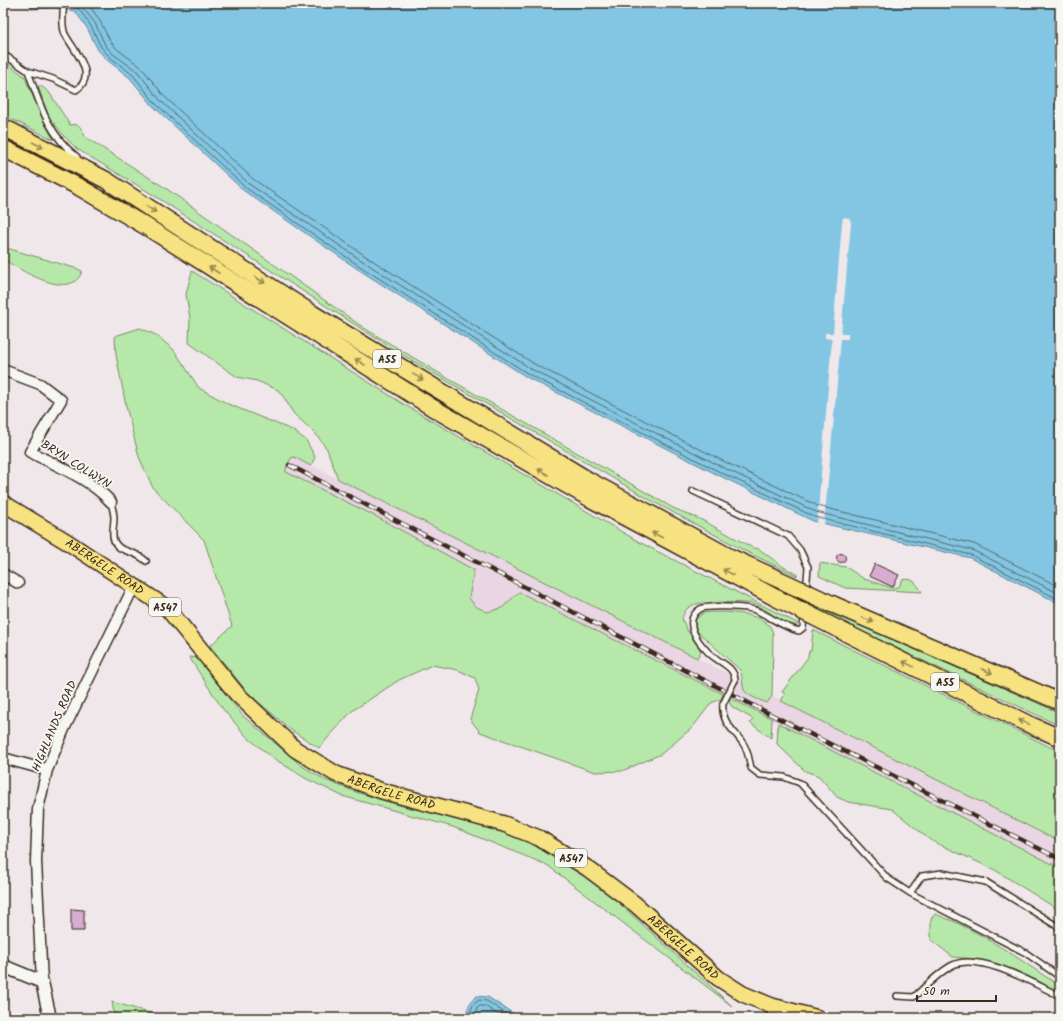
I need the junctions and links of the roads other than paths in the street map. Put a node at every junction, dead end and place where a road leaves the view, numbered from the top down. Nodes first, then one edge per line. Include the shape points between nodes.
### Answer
1 (64, 3) edge
2 (3, 54) edge
3 (28, 71) junction
4 (3, 127) edge
5 (3, 148) edge
6 (106, 180) junction
7 (3, 370) edge
8 (693, 491) dead end
9 (3, 502) edge
10 (111, 502) joint
11 (146, 561) dead end
12 (3, 574) edge
13 (18, 583) dead end
14 (134, 586) junction
15 (1060, 702) edge
16 (1060, 738) edge
17 (3, 758) edge
18 (47, 770) junction
19 (910, 893) junction
20 (1060, 928) edge
21 (3, 966) edge
22 (1060, 977) edge
23 (42, 982) junction
24 (897, 996) dead end
25 (1060, 996) edge
26 (771, 1012) edge
27 (50, 1018) edge
28 (818, 1018) edge

1 - 3 lane via 64,32 85,68 86,78 82,86 76,90
2 - 3 lane
3 - 6 lane via 48,126 56,138
4 -> 6 highway, A55
16 -> 5 highway, A55, bridge via 776,598 591,499 447,416 147,227 79,187
6 -> 15 highway, A55, bridge via 313,314 588,480 730,557
7 - 10 street, BRYN COLWYN via 40,384 61,400 30,452 102,492
8 - 19 lane, bridge via 788,536 800,550 808,567 803,628 798,631 786,628 752,609 711,607 701,608 694,613 692,631 709,653 735,674 735,680 723,704 724,719 732,732 743,742 751,768 760,775 784,777 800,783 887,878
9 - 14 main road, ABERGELE ROAD / A547
10 - 11 lane via 114,539 120,548 135,553
12 - 13 street
14 - 18 street, HIGHLANDS ROAD via 64,729
14 - 26 main road, ABERGELE ROAD / A547 via 167,608 237,694 295,749 336,774 382,791 504,824 539,838 635,904 718,978
17 - 18 street
18 - 23 street, HIGHLANDS ROAD via 38,809 36,860
19 - 20 lane via 922,876 942,873 986,882
19 - 22 lane via 1026,953
21 - 23 street
23 - 27 street
24 - 25 lane via 914,997 952,965 963,962 1009,972
26 - 28 main road, ABERGELE ROAD / A547

